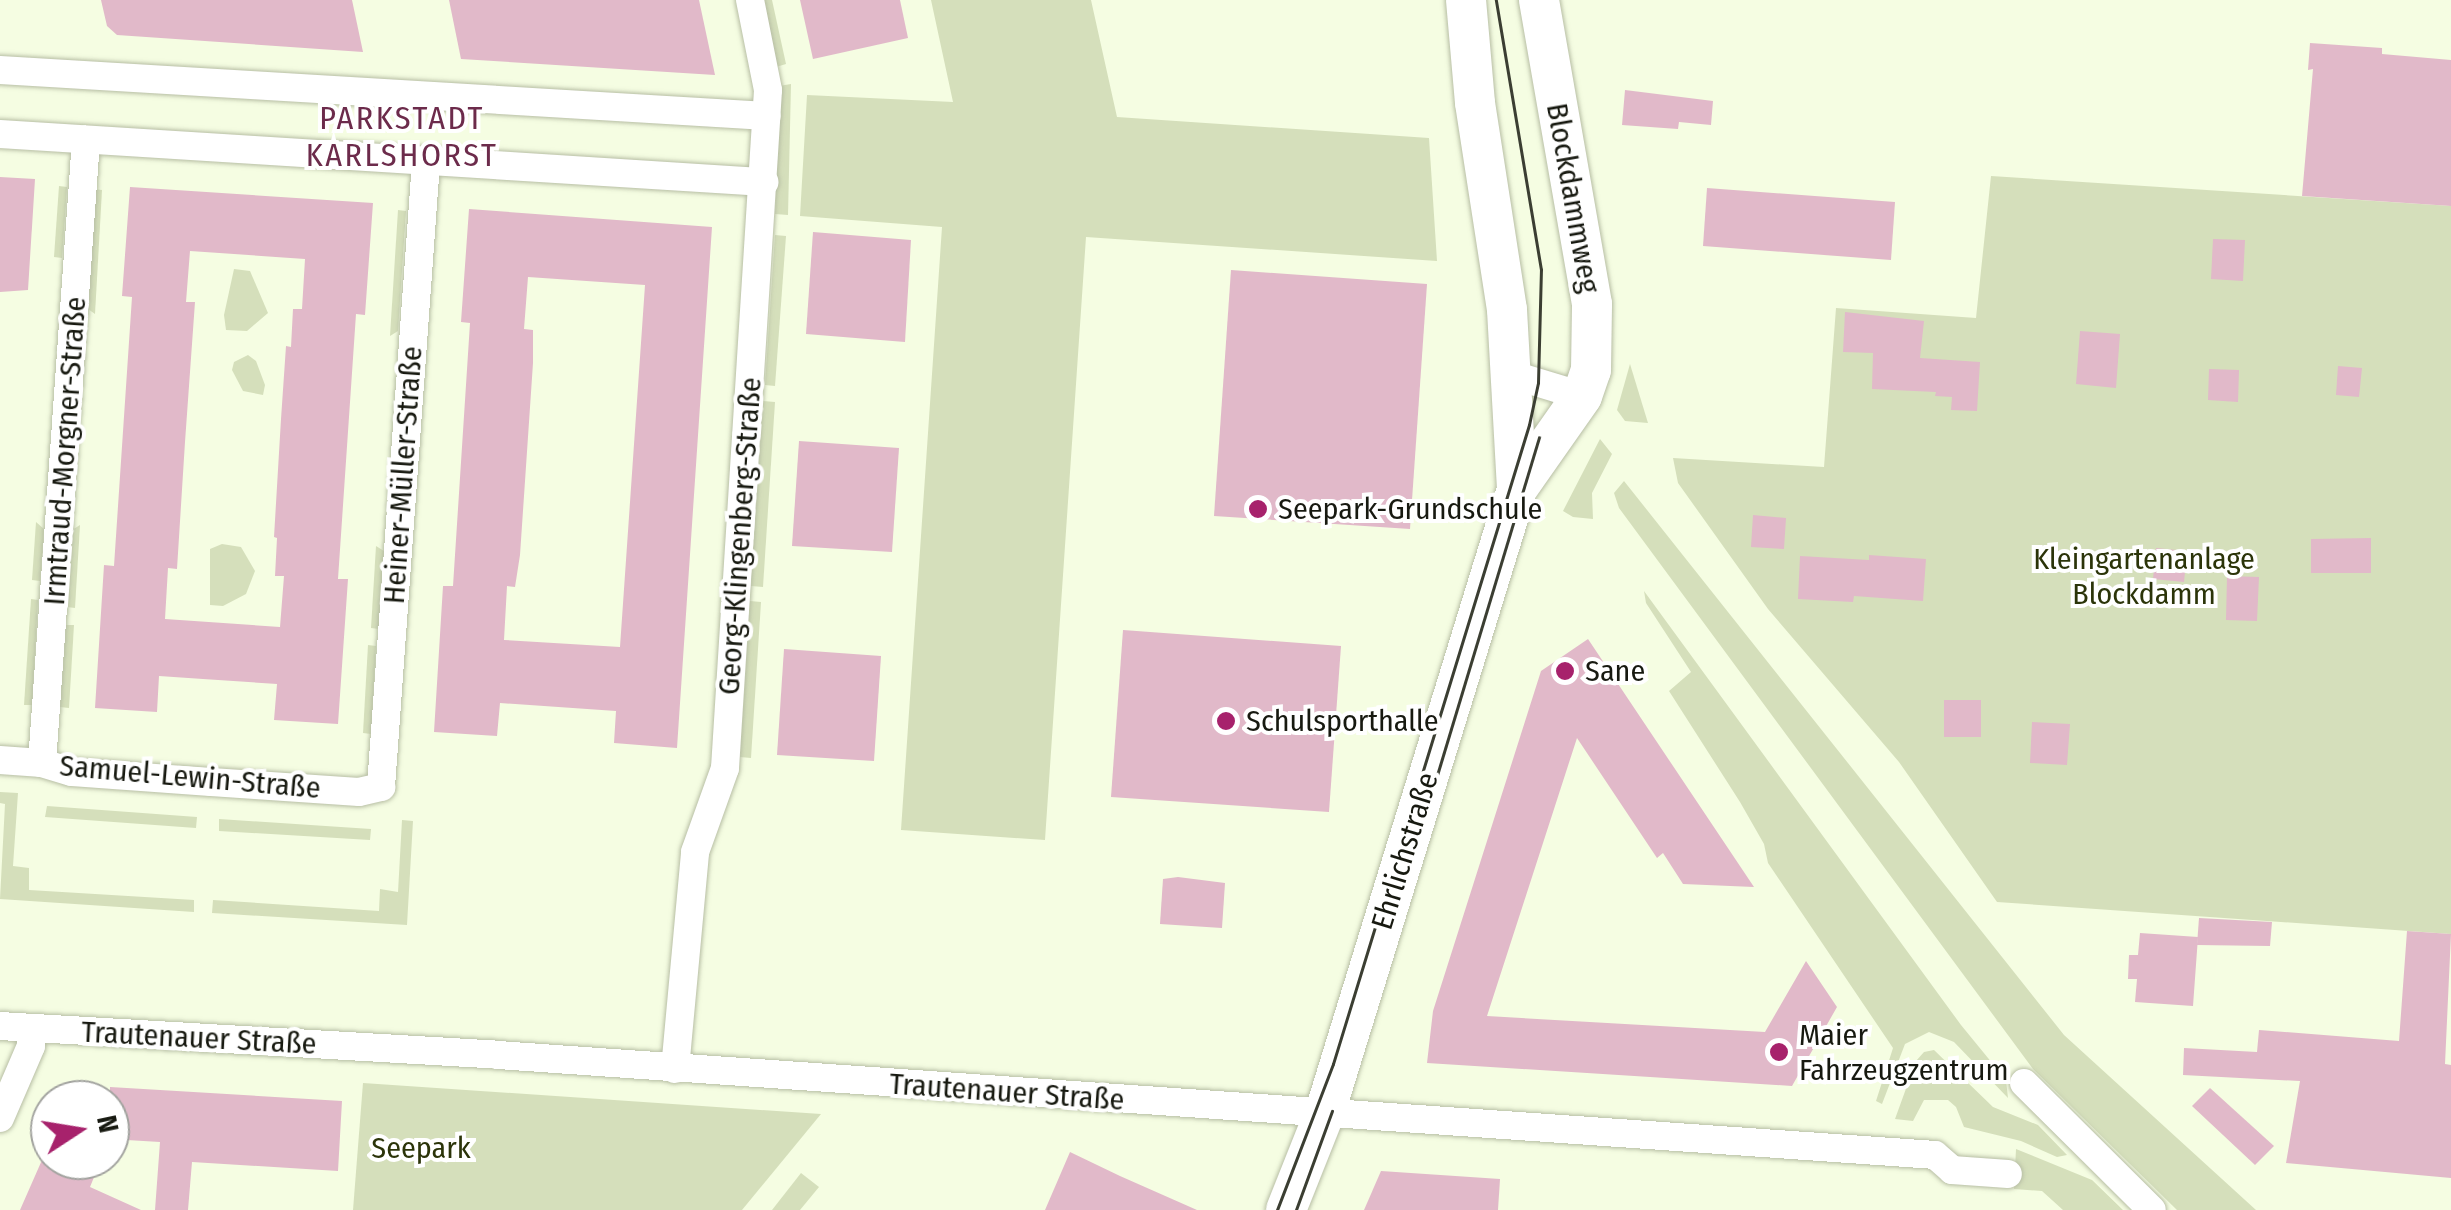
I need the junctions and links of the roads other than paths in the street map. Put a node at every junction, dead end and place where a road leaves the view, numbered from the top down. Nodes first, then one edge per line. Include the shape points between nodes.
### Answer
1 (750, 0) edge
2 (1466, 0) edge
3 (1538, 0) edge
4 (0, 70) edge
5 (767, 116) junction
6 (0, 134) edge
7 (86, 140) junction
8 (426, 162) junction
9 (764, 182) junction
10 (1513, 375) junction
11 (1582, 396) junction
12 (1516, 489) junction
13 (0, 760) edge
14 (42, 762) junction
15 (380, 788) joint
16 (0, 1026) edge
17 (32, 1028) junction
18 (674, 1068) junction
19 (2024, 1083) dead end
20 (1325, 1112) junction
21 (0, 1118) edge
22 (2008, 1174) dead end
23 (1286, 1210) edge
24 (2152, 1210) edge

1 - 5 street, Georg-Klingenberg-Straße
2 - 10 street
3 - 11 street, Blockdammweg via 1592,304 1591,370
4 - 5 street
5 - 9 street, Georg-Klingenberg-Straße
6 - 7 street
7 - 8 street
7 - 14 street, Irmtraud-Morgner-Straße
8 - 9 street
8 - 15 street, Heiner-Müller-Straße
9 - 18 street, Georg-Klingenberg-Straße via 726,768 694,852
10 - 11 street
10 - 12 street
11 - 12 street, Blockdammweg
12 - 20 street, Ehrlichstraße
13 - 14 street, Samuel-Lewin-Straße
14 - 15 street, Samuel-Lewin-Straße via 72,772 358,792
16 - 17 street, Trautenauer Straße
17 - 18 street, Trautenauer Straße
17 - 21 street
18 - 20 street, Trautenauer Straße
19 - 24 street
20 - 22 street, Trautenauer Straße via 1935,1155 1952,1170
20 - 23 street, Ehrlichstraße

